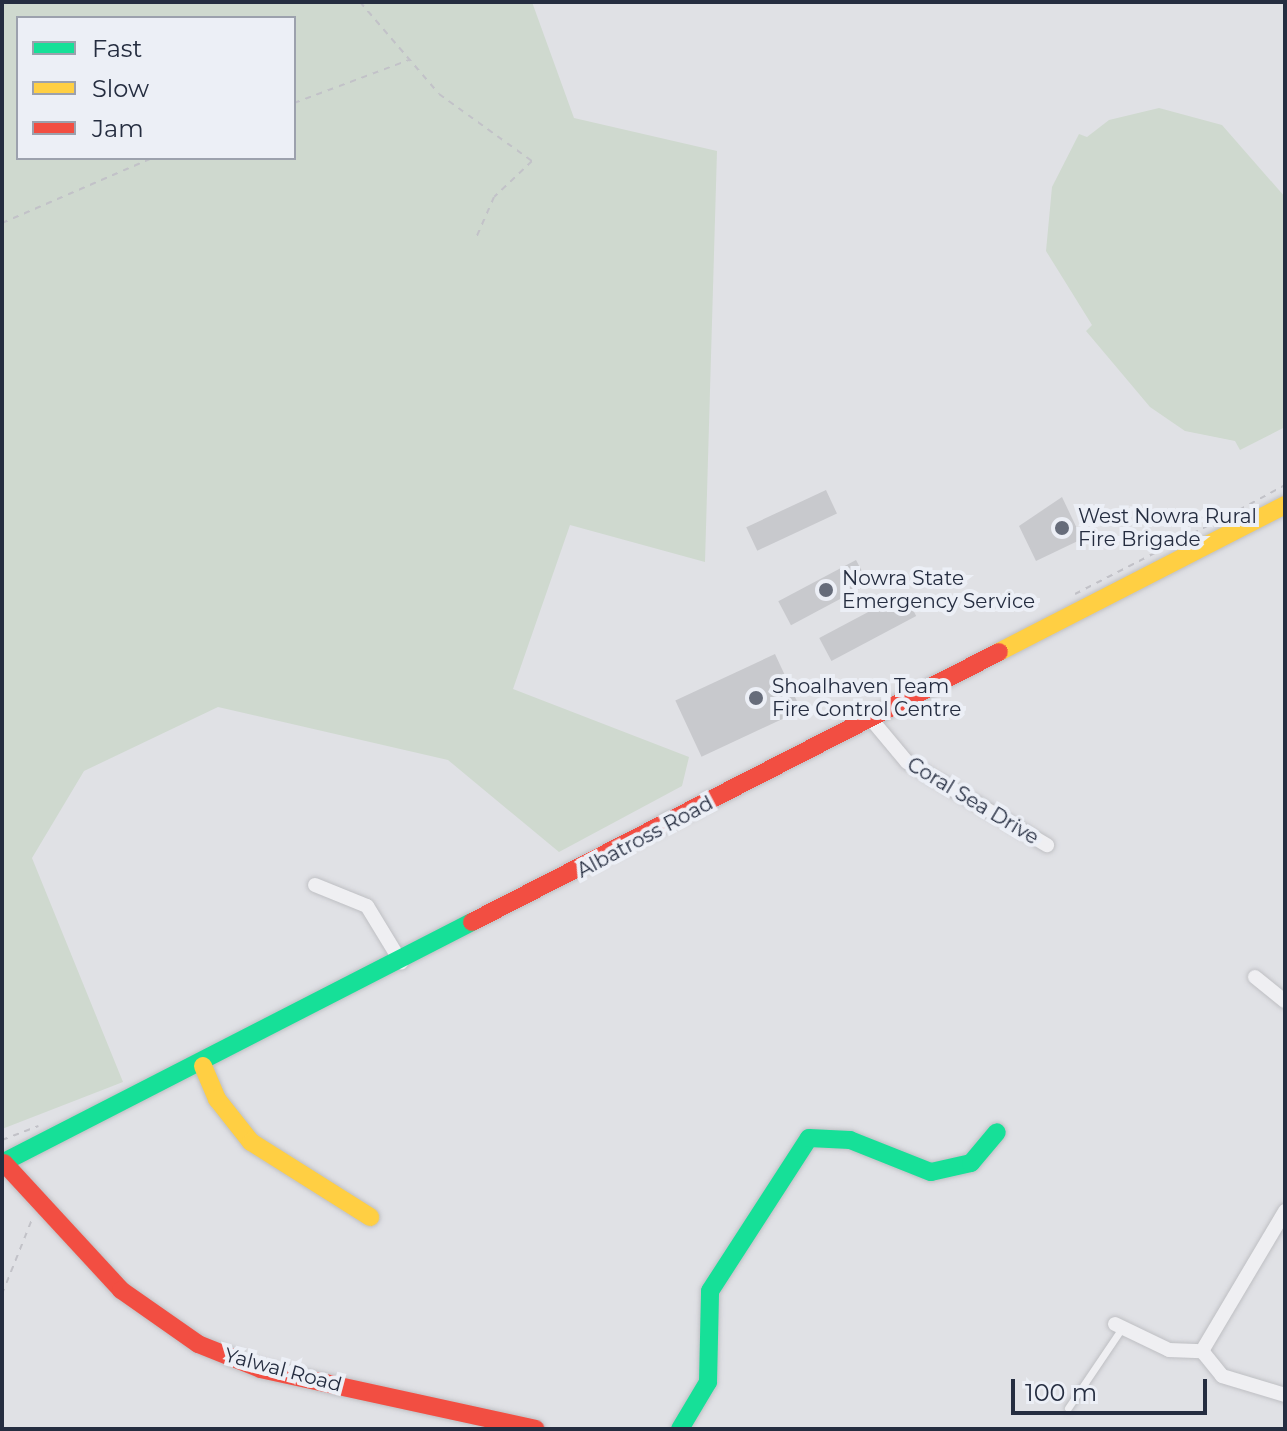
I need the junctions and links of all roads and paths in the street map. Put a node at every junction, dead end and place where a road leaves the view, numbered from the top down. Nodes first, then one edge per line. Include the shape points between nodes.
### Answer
1 (360, 2) edge
2 (409, 60) junction
3 (296, 102) edge
4 (147, 160) edge
5 (2, 223) edge
6 (476, 238) dead end
7 (1285, 505) edge
8 (871, 719) junction
9 (1047, 845) dead end
10 (315, 885) dead end
11 (401, 962) junction
12 (1255, 977) dead end
13 (1285, 1001) edge
14 (203, 1066) junction
15 (997, 1132) dead end
16 (3, 1163) edge
17 (37, 1204) junction
18 (370, 1217) dead end
19 (1282, 1217) edge
20 (2, 1294) edge
21 (1119, 1326) joint
22 (1202, 1351) junction
23 (1285, 1395) edge
24 (1068, 1408) dead end
25 (536, 1429) edge
26 (680, 1429) edge

1 - 2 path
2 - 3 path
2 - 6 path via 439,94 532,161 494,197
4 - 5 path
7 - 8 main road, Albatross Road
8 - 9 street, Coral Sea Drive via 907,762
8 - 11 main road, Albatross Road
10 - 11 street via 367,906
11 - 14 main road, Albatross Road
12 - 13 street
14 - 16 main road, Albatross Road
14 - 18 main road via 217,1099 251,1142
15 - 26 main road via 971,1163 931,1172 850,1140 809,1138 710,1291 711,1369
16 - 17 main road, Yalwal Road
17 - 20 path
17 - 25 main road, Yalwal Road via 137,1303 226,1358
19 - 22 street
21 - 22 street via 1169,1350
21 - 24 lane
22 - 23 street via 1222,1376

